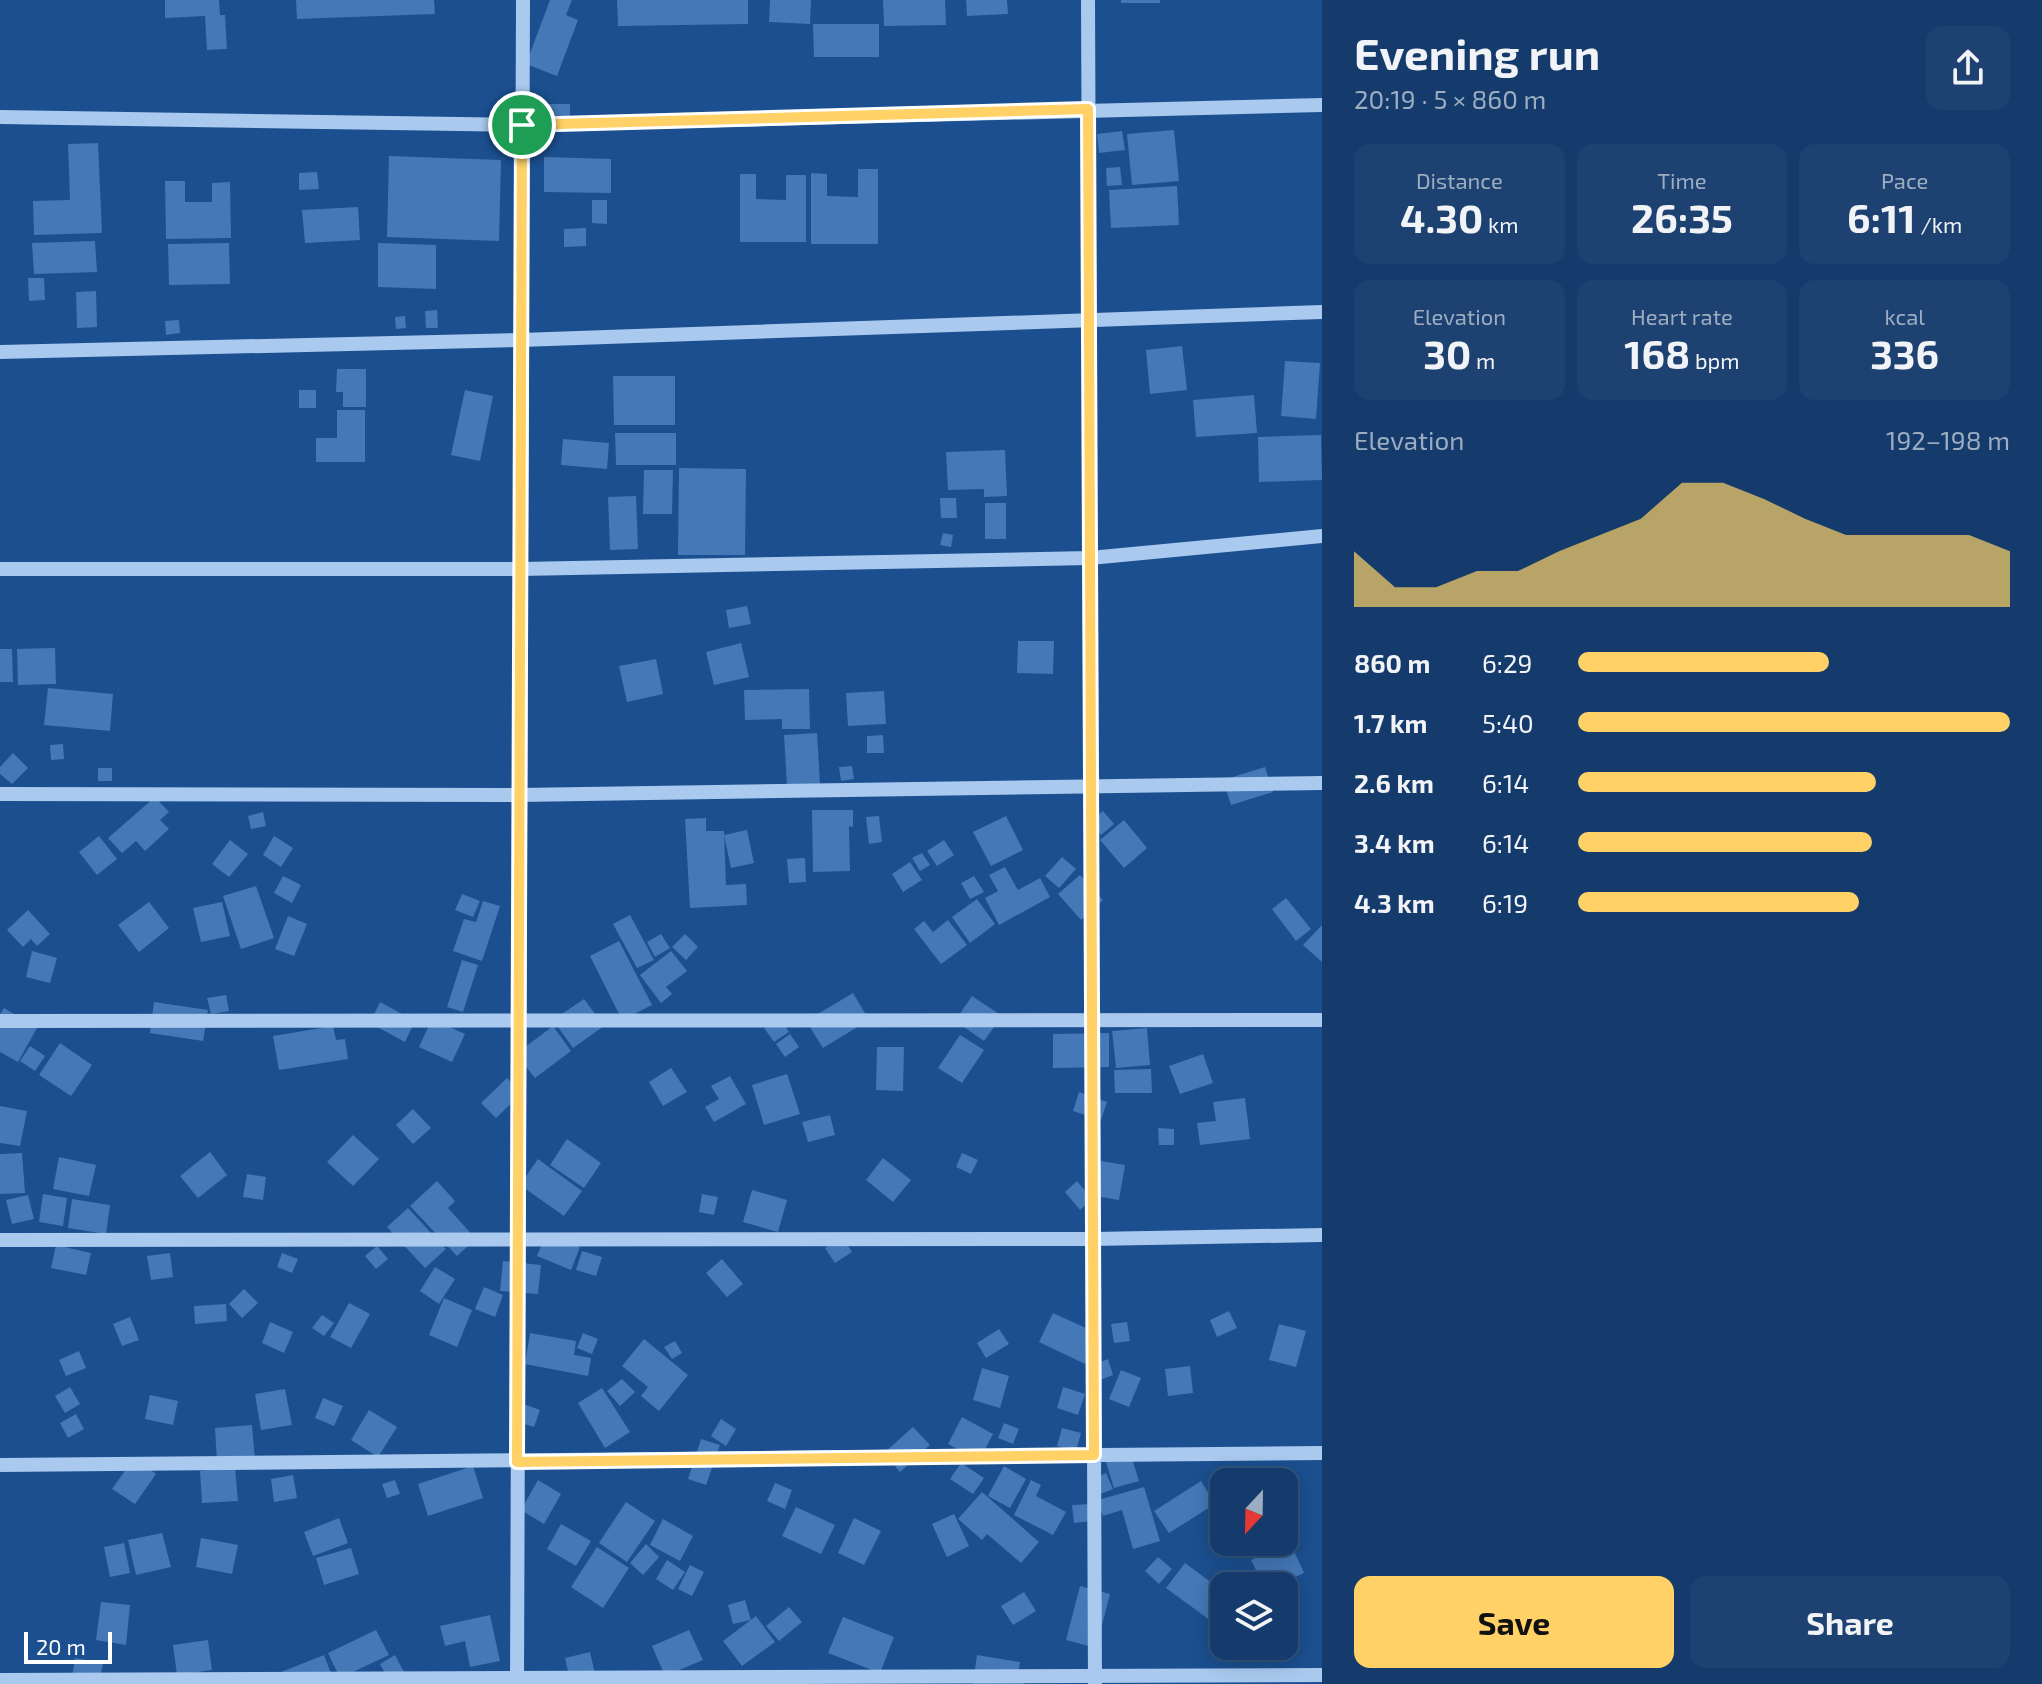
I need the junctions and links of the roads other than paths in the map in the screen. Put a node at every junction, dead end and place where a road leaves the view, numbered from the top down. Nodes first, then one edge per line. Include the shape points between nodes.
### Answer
1 (523, 0) edge
2 (1088, 0) edge
3 (1322, 105) edge
4 (1088, 109) junction
5 (0, 117) edge
6 (522, 125) junction
7 (1322, 312) edge
8 (1089, 318) junction
9 (521, 340) junction
10 (0, 352) edge
11 (1322, 536) edge
12 (1090, 558) junction
13 (0, 569) edge
14 (521, 569) junction
15 (1322, 783) edge
16 (1091, 786) junction
17 (0, 794) edge
18 (519, 795) junction
19 (1322, 1020) edge
20 (0, 1021) edge
21 (1322, 1235) edge
22 (518, 1238) junction
23 (1093, 1239) junction
24 (0, 1240) edge
25 (1322, 1453) edge
26 (1094, 1455) junction
27 (517, 1462) junction
28 (0, 1465) edge
29 (1322, 1675) edge
30 (0, 1680) edge
31 (1095, 1680) edge
32 (517, 1681) edge

1 - 6 street
2 - 4 street
3 - 4 street
4 - 6 street
4 - 8 street
5 - 6 street
6 - 9 street
7 - 8 street
8 - 9 street
8 - 12 street
9 - 10 street
9 - 14 street
11 - 12 street
12 - 14 street
12 - 16 street
13 - 14 street
14 - 18 street
15 - 16 street
16 - 18 street
16 - 23 street
17 - 18 street
18 - 22 street
19 - 20 street
21 - 23 street
22 - 23 street
22 - 24 street
22 - 27 street
23 - 26 street
25 - 26 street
26 - 27 street
26 - 31 street
27 - 28 street
27 - 32 street
29 - 31 street
30 - 32 street
31 - 32 street

